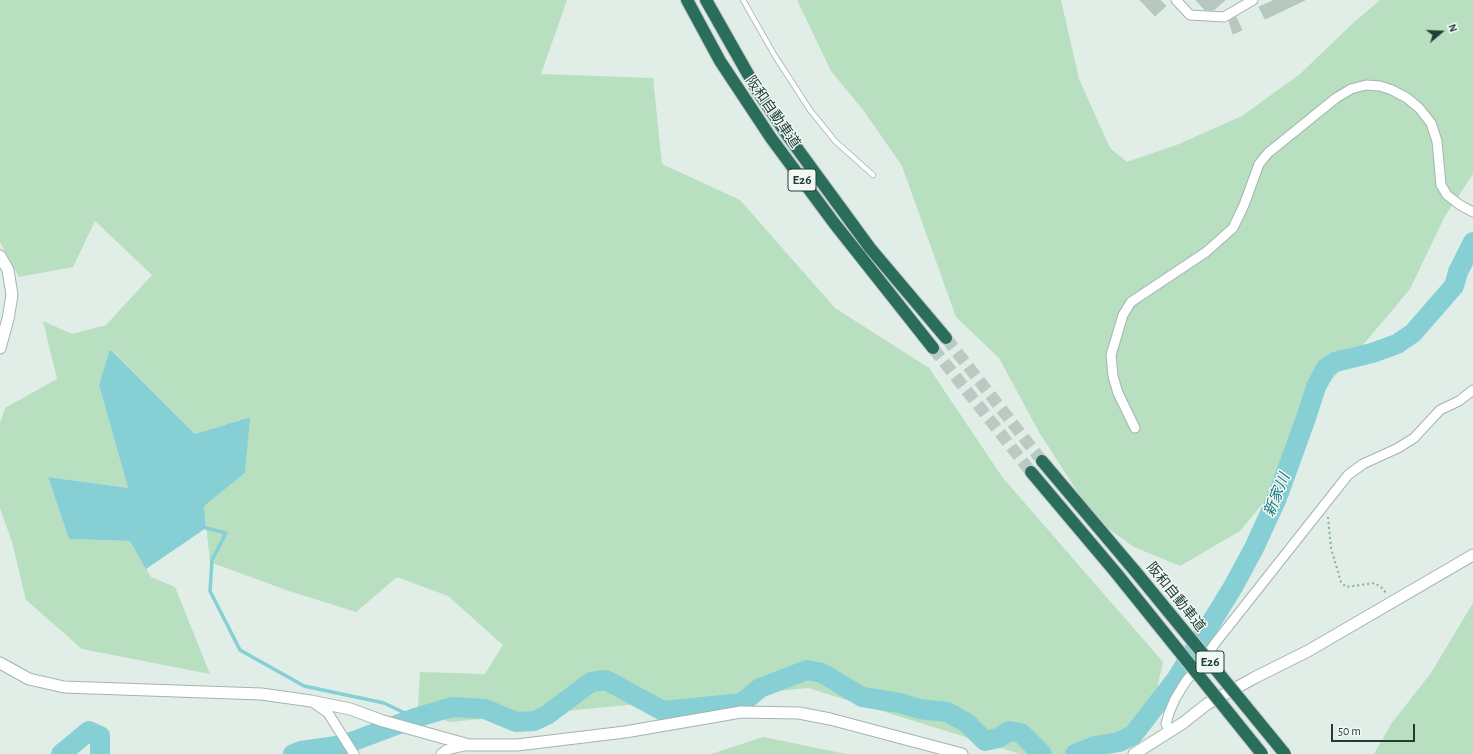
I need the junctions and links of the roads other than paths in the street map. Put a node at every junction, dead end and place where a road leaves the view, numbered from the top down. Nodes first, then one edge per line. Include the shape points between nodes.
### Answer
1 (688, 0) edge
2 (706, 0) edge
3 (743, 0) edge
4 (1176, 0) edge
5 (1253, 0) edge
6 (873, 175) dead end
7 (1473, 212) edge
8 (0, 256) edge
9 (946, 338) tunnel mouth
10 (0, 348) edge
11 (933, 348) tunnel mouth
12 (1473, 390) edge
13 (1135, 428) dead end
14 (1042, 461) tunnel mouth
15 (1031, 472) tunnel mouth
16 (1473, 555) edge
17 (0, 663) edge
18 (312, 701) junction
19 (1170, 731) junction
20 (469, 745) junction
21 (354, 754) edge
22 (441, 754) edge
23 (962, 754) edge
24 (1134, 754) edge
25 (1262, 754) edge
26 (1285, 754) edge

1 - 11 highway, 阪和自動車道 / E26 via 720,61 771,138 834,223
2 - 9 highway, 阪和自動車道 / E26 via 757,90 788,136 870,248
3 - 6 lane via 810,110 835,141
4 - 5 street via 1190,15 1224,17
7 - 13 street via 1448,195 1441,185 1437,141 1431,123 1407,98 1380,86 1366,85 1351,89 1336,98 1268,153 1259,164 1233,228 1206,252 1131,302 1123,315 1111,355 1112,369 1118,394
8 - 10 street via 8,270 12,295
12 - 19 street via 1459,401 1440,410 1414,438 1363,464 1348,475 1186,681 1169,713 1166,724
14 - 26 highway, 阪和自動車道 / E26, bridge
15 - 25 highway, E26, bridge
16 - 19 street via 1308,651 1207,704
17 - 18 street via 29,679 64,687 261,694
18 - 20 street via 350,709
18 - 21 street via 328,713
19 - 24 street
20 - 22 street via 446,750
20 - 23 street via 517,745 625,732 741,712 799,713 830,718

